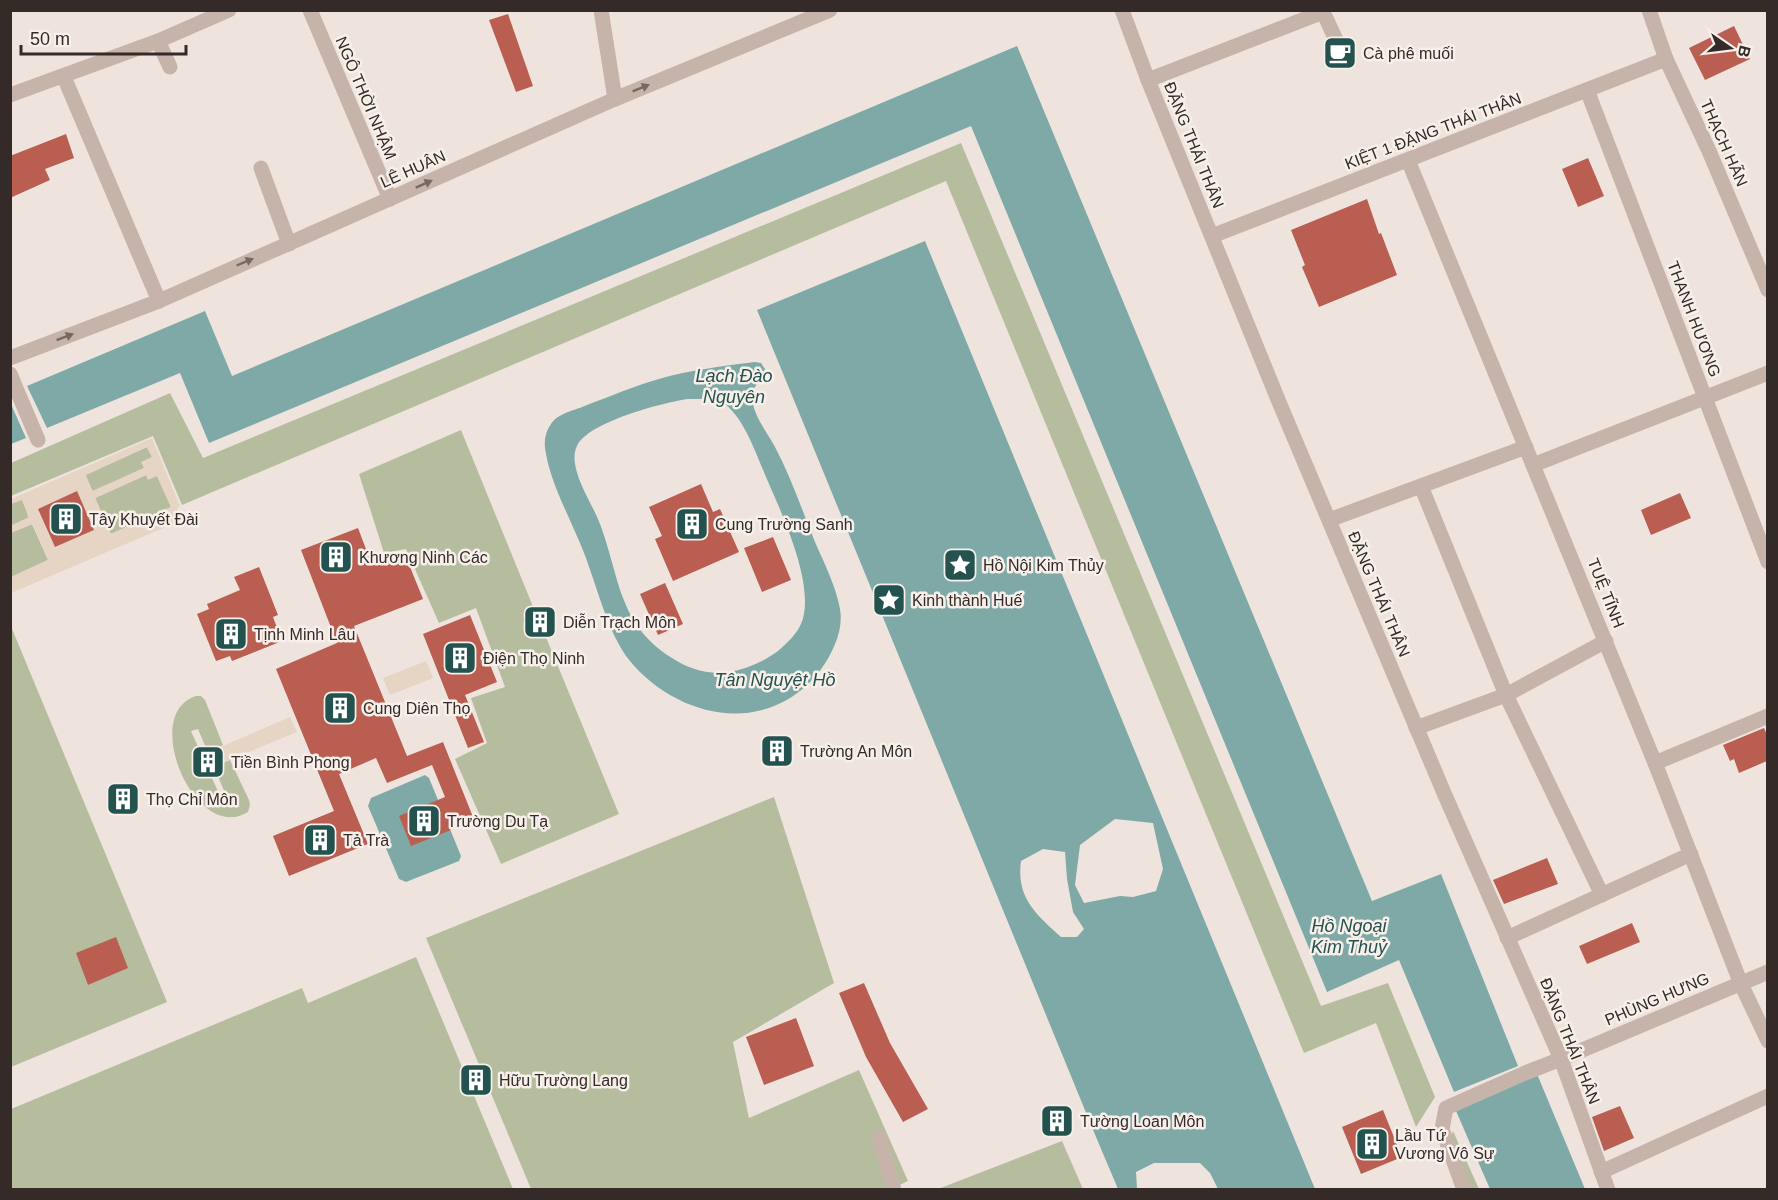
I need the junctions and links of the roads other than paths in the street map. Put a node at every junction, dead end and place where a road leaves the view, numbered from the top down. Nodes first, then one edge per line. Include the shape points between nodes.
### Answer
1 (229, 10) edge
2 (310, 10) edge
3 (601, 10) edge
4 (830, 10) edge
5 (1122, 10) edge
6 (1649, 10) edge
7 (158, 42) junction
8 (1337, 42) dead end
9 (1666, 59) junction
10 (170, 67) dead end
11 (64, 77) junction
12 (1148, 80) junction
13 (1587, 90) junction
14 (10, 95) edge
15 (615, 99) junction
16 (1408, 160) junction
17 (261, 168) dead end
18 (390, 199) junction
19 (1212, 236) junction
20 (289, 244) junction
21 (1767, 290) edge
22 (159, 301) junction
23 (10, 358) edge
24 (10, 374) edge
25 (1767, 374) edge
26 (1705, 398) junction
27 (38, 440) dead end
28 (1526, 447) junction
29 (1533, 465) junction
30 (1421, 486) junction
31 (1329, 520) junction
32 (1767, 562) edge
33 (1606, 641) junction
34 (1506, 695) junction
35 (1767, 716) edge
36 (1416, 728) junction
37 (1655, 763) junction
38 (1691, 854) junction
39 (1602, 895) junction
40 (1507, 938) junction
41 (1767, 972) edge
42 (1741, 984) junction
43 (1767, 1041) edge
44 (1561, 1059) junction
45 (1767, 1096) edge
46 (879, 1137) dead end
47 (1601, 1172) junction
48 (894, 1190) edge
49 (1464, 1190) edge
50 (1608, 1190) edge

1 - 7 street
2 - 18 street, NGÔ THỜI NHẬM
3 - 15 street
15 -> 4 street, LÊ HUÂN
5 - 12 street, ĐẶNG THÁI THÂN
6 - 9 street, THẠCH HÃN
7 - 10 street
7 - 11 street
8 - 12 street via 1323,12
9 - 13 street, KIỆT 1 ĐẶNG THÁI THÂN
9 - 21 street, THẠCH HÃN
11 - 14 street
11 - 22 street
12 - 19 street, ĐẶNG THÁI THÂN
13 - 16 street, KIỆT 1 ĐẶNG THÁI THÂN
13 - 26 street, THANH HƯƠNG
18 -> 15 street, LÊ HUÂN
16 - 19 street, KIỆT 1 ĐẶNG THÁI THÂN
16 - 28 street, TUỆ TĨNH
17 - 20 street
18 - 20 street, LÊ HUÂN
19 - 31 street, ĐẶNG THÁI THÂN
22 -> 20 street, LÊ HUÂN
23 -> 22 street, LÊ HUÂN
24 - 27 street
25 - 26 street
26 - 29 street
26 - 32 street, THANH HƯƠNG
28 - 29 street, TUỆ TĨNH
28 - 30 street
29 - 33 street, TUỆ TĨNH
30 - 31 street
30 - 34 street
31 - 36 street, ĐẶNG THÁI THÂN
33 - 34 street
33 - 37 street, TUỆ TĨNH
34 - 36 street
34 - 39 street
35 - 37 street
36 - 40 street, ĐẶNG THÁI THÂN
37 - 38 street, TUỆ TĨNH
38 - 39 street
38 - 42 street, TUỆ TĨNH
39 - 40 street
40 - 44 street, ĐẶNG THÁI THÂN
41 - 42 street, PHÙNG HƯNG
42 - 43 street, TUỆ TĨNH
42 - 44 street, PHÙNG HƯNG
44 - 47 street, ĐẶNG THÁI THÂN
44 - 49 street, PHÙNG HƯNG via 1446,1108 1442,1129
45 - 47 street
46 - 48 street
47 - 50 street, ĐẶNG THÁI THÂN

